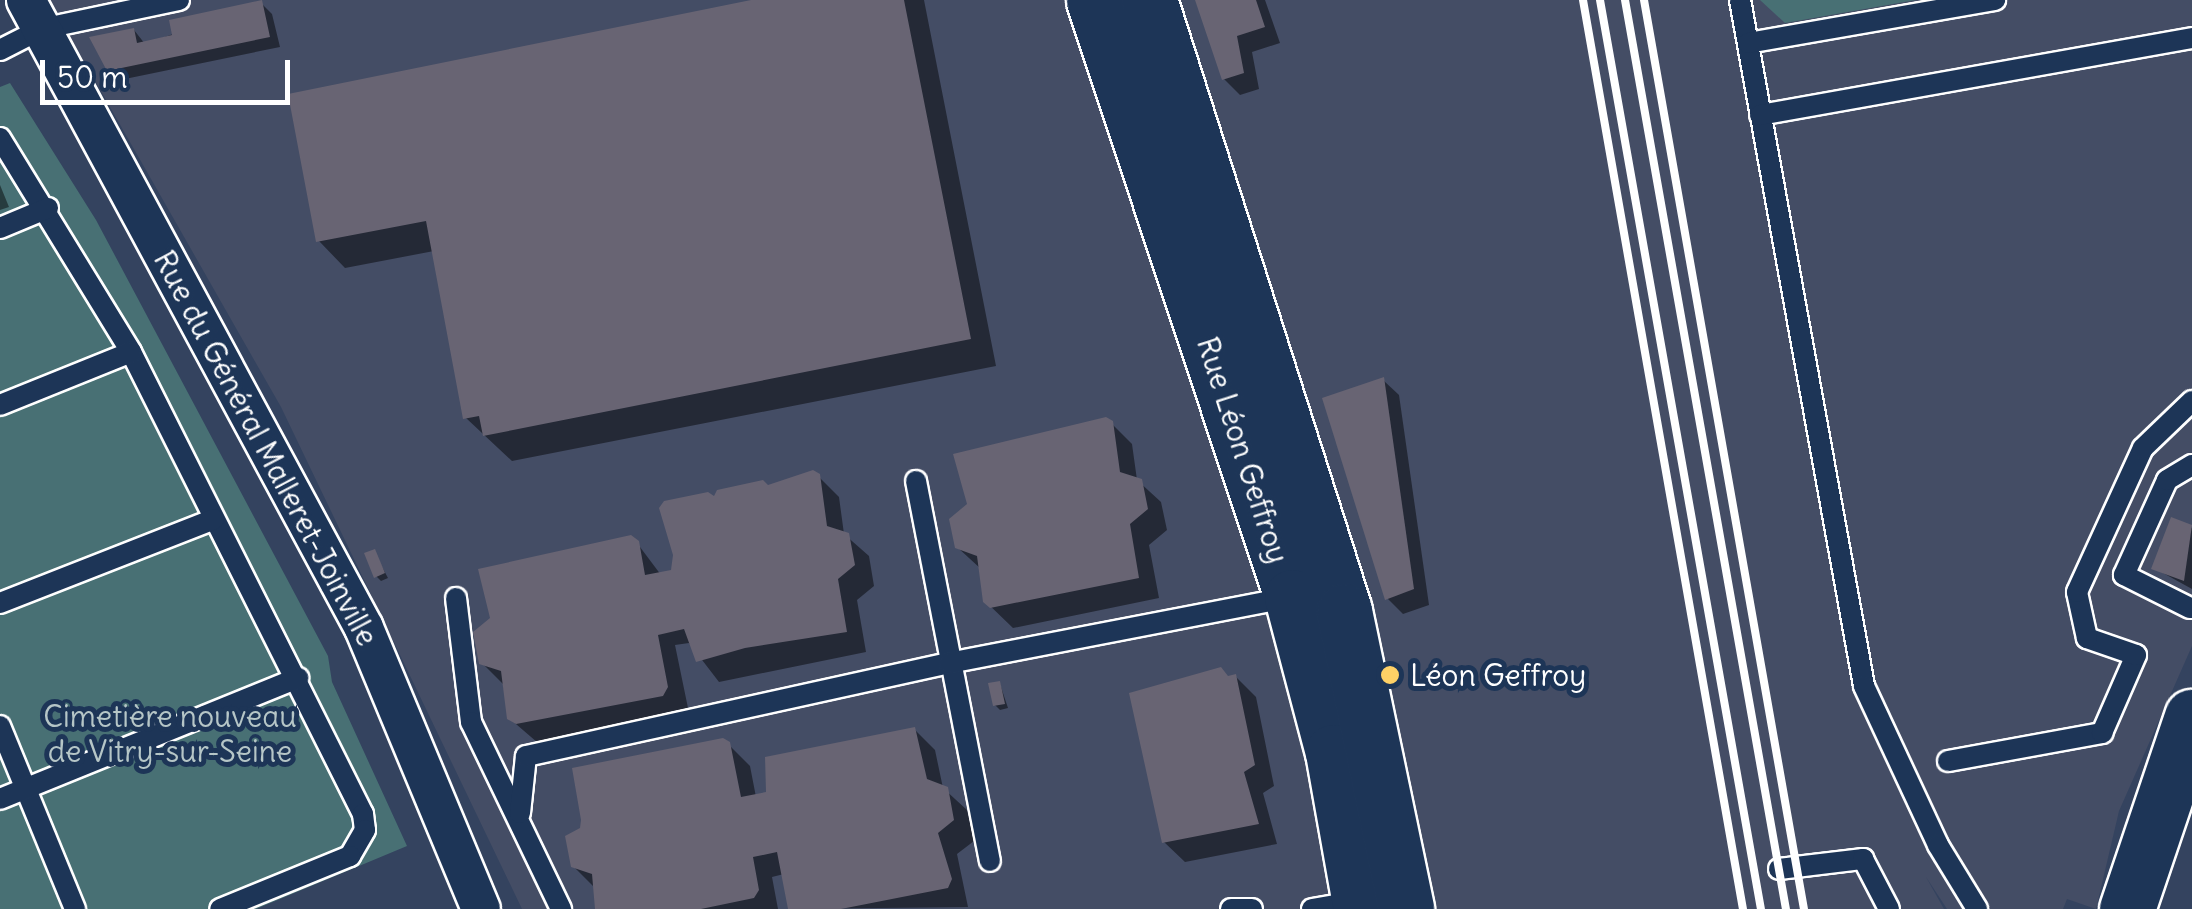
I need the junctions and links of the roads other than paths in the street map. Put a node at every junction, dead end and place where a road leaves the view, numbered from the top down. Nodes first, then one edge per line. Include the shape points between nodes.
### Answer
1 (179, 0) edge
2 (1094, 0) edge
3 (1149, 0) edge
4 (1740, 0) edge
5 (1996, 0) edge
6 (34, 14) edge
7 (2192, 38) edge
8 (1748, 43) junction
9 (0, 50) edge
10 (1760, 115) junction
11 (0, 138) edge
12 (48, 208) junction
13 (0, 228) edge
14 (131, 352) junction
15 (2192, 401) edge
16 (0, 405) edge
17 (2192, 465) edge
18 (916, 481) dead end
19 (214, 519) junction
20 (1292, 597) junction
21 (456, 598) dead end
22 (0, 603) edge
23 (2190, 608) dead end
24 (949, 663) junction
25 (298, 678) junction
26 (2192, 717) edge
27 (0, 726) edge
28 (1948, 761) dead end
29 (26, 788) junction
30 (0, 799) edge
31 (2192, 812) edge
32 (520, 814) junction
33 (990, 860) dead end
34 (1779, 868) dead end
35 (1359, 907) edge
36 (75, 909) edge
37 (220, 909) edge
38 (480, 909) edge
39 (561, 909) edge
40 (1230, 909) edge
41 (1252, 909) edge
42 (1889, 909) edge
43 (1977, 909) edge
44 (2127, 909) edge
45 (2160, 909) edge

1 - 6 lane
2 - 20 street, Rue Léon Geffroy
3 - 35 street, Rue Léon Geffroy via 1344,611
4 - 8 lane
5 - 8 lane
6 - 9 lane
6 - 38 street, Rue du Général Malleret-Joinville via 364,628
7 - 10 lane
8 - 10 lane
10 - 43 lane via 1864,686
11 - 12 lane
12 - 13 lane
12 - 14 lane
14 - 16 lane
14 - 19 lane
15 - 28 lane via 2142,448 2076,592 2088,638 2136,655 2102,734
17 - 23 lane via 2167,480 2124,575
18 - 24 lane
19 - 22 lane
19 - 25 lane
20 - 24 lane
20 - 35 street, Rue Léon Geffroy via 1333,752
21 - 32 lane via 471,722
24 - 32 lane via 526,756
24 - 33 lane
25 - 29 lane
25 - 37 lane via 365,830 350,856
26 - 44 street
27 - 29 lane
29 - 30 lane
29 - 36 lane
31 - 45 street
32 - 39 lane
34 - 42 lane via 1862,859
40 - 41 lane

